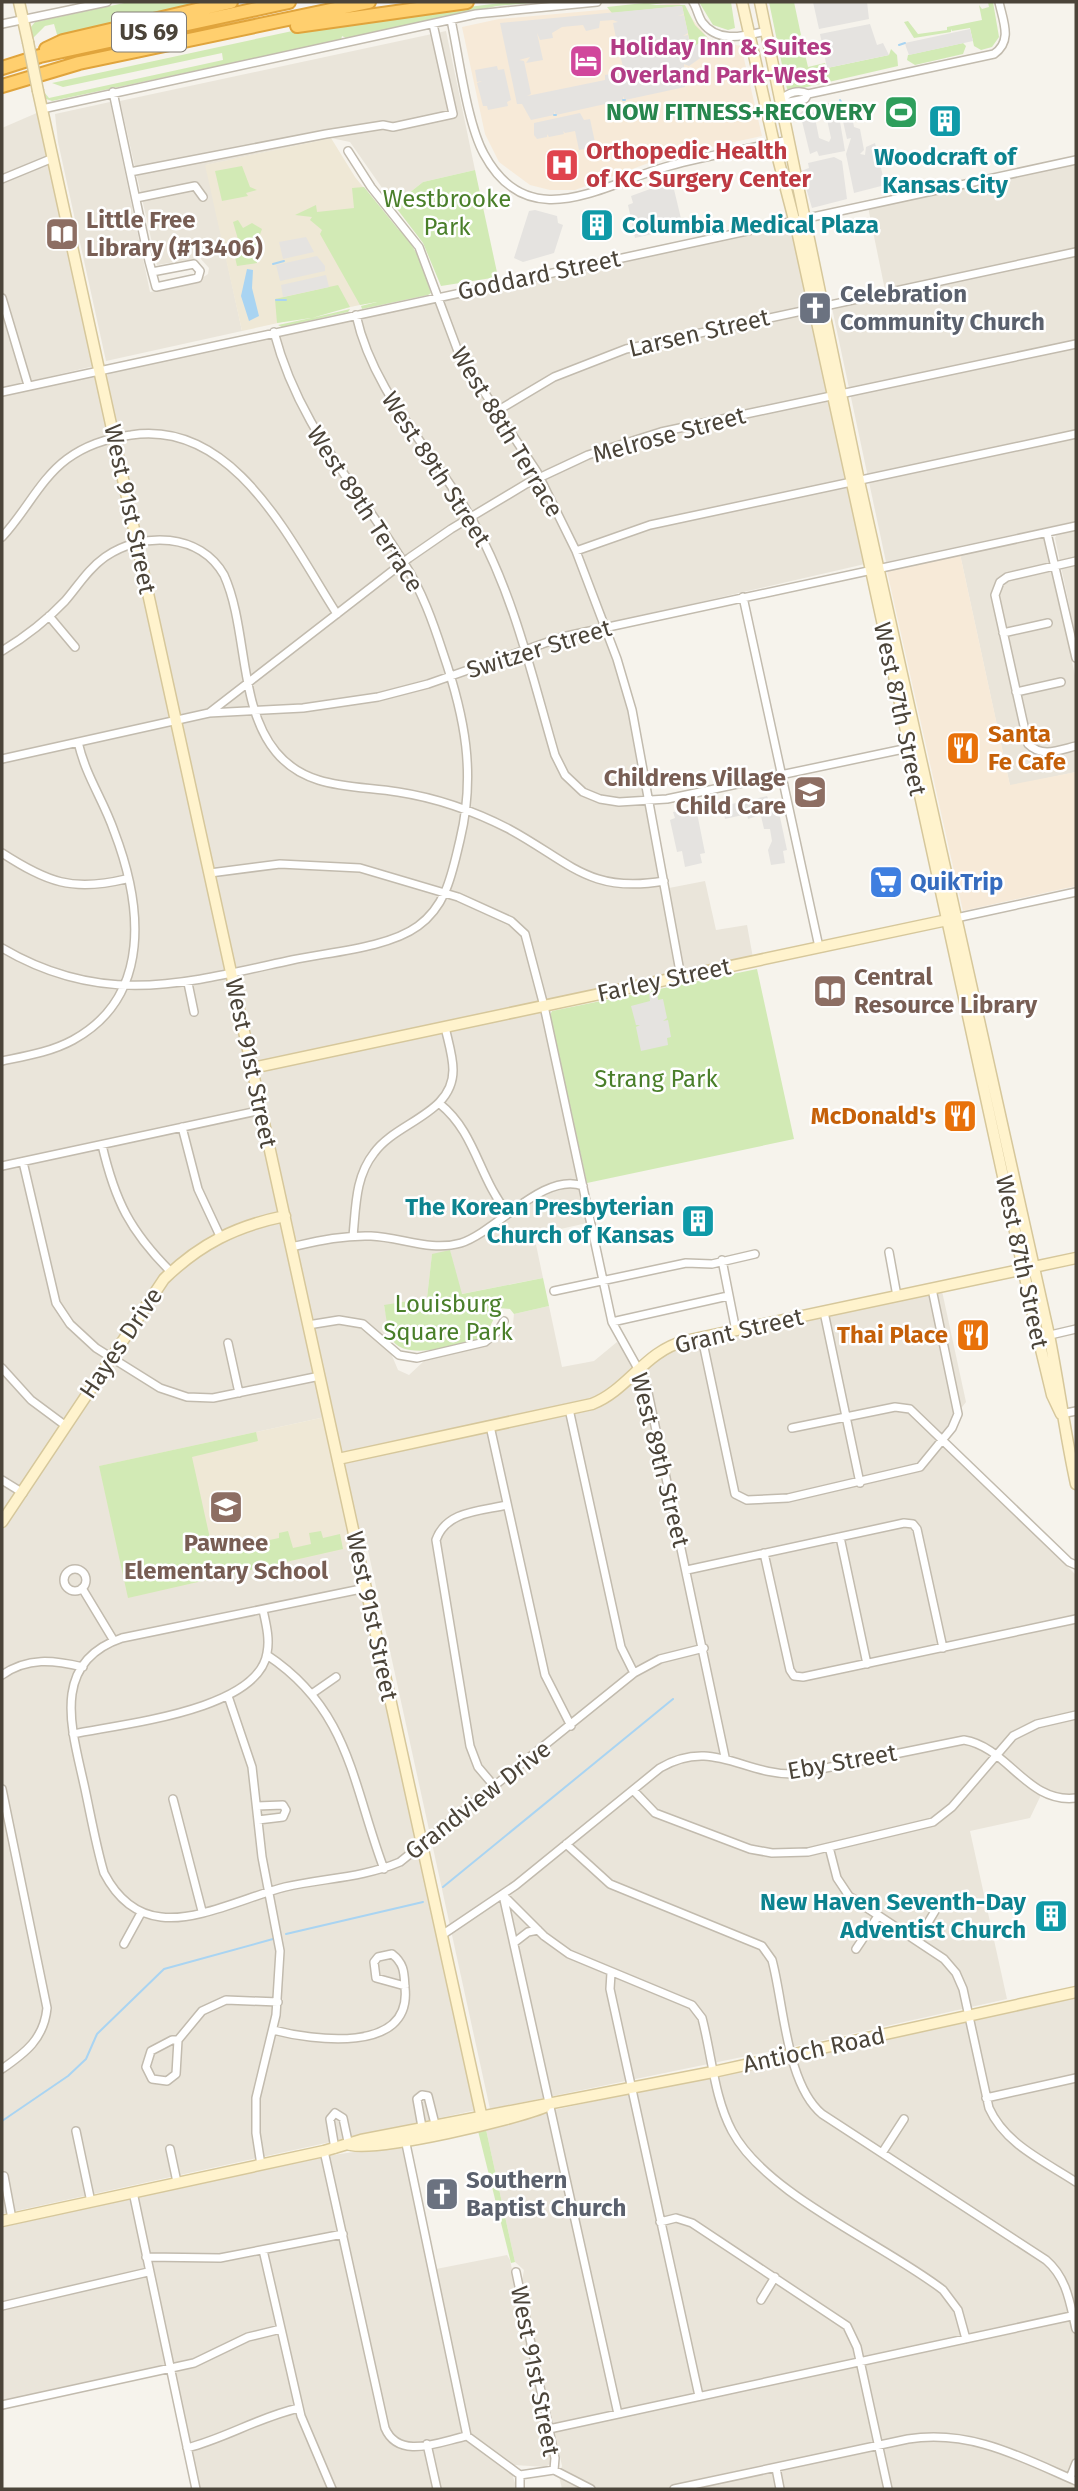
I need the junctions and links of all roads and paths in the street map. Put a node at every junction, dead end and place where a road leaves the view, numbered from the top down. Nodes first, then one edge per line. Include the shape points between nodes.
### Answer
1 (19, 2) edge
2 (107, 2) edge
3 (231, 2) edge
4 (289, 2) edge
5 (369, 2) edge
6 (467, 2) edge
7 (597, 2) edge
8 (693, 2) edge
9 (742, 2) edge
10 (760, 2) edge
11 (999, 2) edge
12 (23, 19) junction
13 (452, 20) junction
14 (2, 24) edge
15 (433, 24) junction
16 (252, 27) junction
17 (766, 31) junction
18 (749, 35) junction
19 (752, 48) junction
20 (6, 66) edge
21 (2, 86) edge
22 (113, 92) junction
23 (781, 100) junction
24 (42, 109) junction
25 (788, 140) junction
26 (774, 143) junction
27 (348, 151) dead end
28 (53, 158) junction
29 (1076, 160) edge
30 (130, 172) junction
31 (2, 179) edge
32 (203, 197) dead end
33 (136, 198) junction
34 (799, 219) junction
35 (1076, 252) edge
36 (152, 272) junction
37 (438, 297) junction
38 (2, 298) edge
39 (817, 307) junction
40 (356, 315) junction
41 (274, 332) junction
42 (1076, 344) edge
43 (100, 371) junction
44 (27, 385) junction
45 (2, 391) edge
46 (836, 394) junction
47 (497, 411) junction
48 (1076, 434) edge
49 (114, 438) junction
50 (540, 478) junction
51 (855, 481) junction
52 (470, 517) junction
53 (1076, 526) edge
54 (1047, 533) junction
55 (2, 537) edge
56 (138, 545) junction
57 (576, 551) junction
58 (1076, 561) edge
59 (404, 562) junction
60 (1055, 565) junction
61 (875, 569) junction
62 (743, 597) junction
63 (337, 614) junction
64 (49, 617) junction
65 (1072, 620) edge
66 (1048, 623) dead end
67 (605, 628) junction
68 (1003, 633) junction
69 (75, 647) dead end
70 (524, 649) junction
71 (2, 651) edge
72 (1076, 658) edge
73 (451, 676) junction
74 (250, 682) junction
75 (1061, 682) dead end
76 (1016, 692) junction
77 (256, 711) junction
78 (209, 712) junction
79 (176, 721) junction
80 (78, 743) junction
81 (1076, 746) edge
82 (913, 747) junction
83 (2, 759) edge
84 (782, 774) junction
85 (649, 800) junction
86 (466, 810) junction
87 (2, 853) edge
88 (210, 873) junction
89 (126, 879) junction
90 (664, 881) junction
91 (1076, 892) edge
92 (446, 893) junction
93 (951, 919) junction
94 (819, 947) junction
95 (2, 948) edge
96 (231, 973) junction
97 (681, 977) junction
98 (188, 983) junction
99 (126, 987) junction
100 (544, 1006) junction
101 (194, 1012) dead end
102 (445, 1027) junction
103 (2, 1061) edge
104 (252, 1068) junction
105 (440, 1104) junction
106 (261, 1110) junction
107 (182, 1127) junction
108 (102, 1144) junction
109 (23, 1162) junction
110 (2, 1166) edge
111 (583, 1186) junction
112 (508, 1213) junction
113 (285, 1216) junction
114 (220, 1236) junction
115 (353, 1236) junction
116 (291, 1247) junction
117 (889, 1252) dead end
118 (755, 1254) dead end
119 (1076, 1258) edge
120 (722, 1260) junction
121 (1029, 1269) junction
122 (171, 1272) junction
123 (603, 1280) junction
124 (932, 1289) junction
125 (554, 1291) dead end
126 (728, 1296) junction
127 (897, 1296) junction
128 (824, 1312) junction
129 (504, 1321) dead end
130 (612, 1322) junction
131 (308, 1325) junction
132 (1076, 1329) edge
133 (736, 1331) junction
134 (1044, 1336) junction
135 (702, 1338) junction
136 (228, 1343) dead end
137 (111, 1358) junction
138 (2, 1368) edge
139 (639, 1368) junction
140 (320, 1376) junction
141 (239, 1393) junction
142 (569, 1409) junction
143 (1076, 1411) edge
144 (1061, 1414) junction
145 (846, 1417) junction
146 (66, 1426) junction
147 (490, 1426) junction
148 (792, 1428) dead end
149 (943, 1439) junction
150 (338, 1460) junction
151 (2, 1480) edge
152 (860, 1483) junction
153 (1076, 1483) edge
154 (23, 1493) junction
155 (507, 1505) junction
156 (2, 1522) edge
157 (840, 1537) junction
158 (764, 1553) junction
159 (1076, 1565) edge
160 (687, 1570) junction
161 (82, 1588) dead end
162 (366, 1588) junction
163 (263, 1610) junction
164 (1076, 1619) edge
165 (114, 1640) junction
166 (943, 1647) junction
167 (704, 1648) junction
168 (267, 1655) junction
169 (867, 1664) junction
170 (83, 1667) junction
171 (634, 1673) junction
172 (2, 1675) edge
173 (336, 1677) dead end
174 (313, 1693) junction
175 (228, 1696) junction
176 (1076, 1715) edge
177 (571, 1726) junction
178 (73, 1734) junction
179 (995, 1756) junction
180 (725, 1757) junction
181 (495, 1787) junction
182 (2, 1789) edge
183 (633, 1790) junction
184 (1076, 1798) edge
185 (173, 1799) dead end
186 (257, 1805) junction
187 (258, 1820) junction
188 (566, 1844) junction
189 (422, 1846) junction
190 (829, 1847) junction
191 (384, 1869) junction
192 (270, 1891) junction
193 (503, 1895) junction
194 (938, 1906) dead end
195 (202, 1911) junction
196 (141, 1913) junction
197 (878, 1916) junction
198 (538, 1930) junction
199 (442, 1935) junction
200 (917, 1941) junction
201 (515, 1942) junction
202 (124, 1944) dead end
203 (856, 1949) dead end
204 (611, 1973) junction
205 (405, 1986) junction
206 (1076, 1992) edge
207 (278, 2002) junction
208 (969, 2016) junction
209 (273, 2030) junction
210 (178, 2040) junction
211 (793, 2054) junction
212 (2, 2069) edge
213 (713, 2072) junction
214 (1076, 2078) edge
215 (631, 2089) junction
216 (986, 2098) junction
217 (551, 2105) junction
218 (482, 2119) junction
219 (904, 2119) dead end
220 (435, 2124) junction
221 (422, 2127) junction
222 (76, 2131) dead end
223 (404, 2136) junction
224 (350, 2146) junction
225 (170, 2149) dead end
226 (330, 2150) junction
227 (882, 2153) junction
228 (261, 2165) junction
229 (4, 2176) dead end
230 (177, 2182) junction
231 (1076, 2182) edge
232 (133, 2192) junction
233 (91, 2202) junction
234 (7, 2220) edge
235 (660, 2222) junction
236 (342, 2234) junction
237 (264, 2250) junction
238 (146, 2257) junction
239 (148, 2272) junction
240 (516, 2272) dead end
241 (775, 2277) junction
242 (761, 2300) dead end
243 (2, 2306) edge
244 (1075, 2315) edge
245 (281, 2329) junction
246 (1076, 2329) edge
247 (966, 2339) junction
248 (860, 2362) junction
249 (170, 2368) junction
250 (699, 2396) junction
251 (2, 2404) edge
252 (299, 2408) junction
253 (618, 2414) junction
254 (549, 2429) junction
255 (467, 2436) junction
256 (427, 2444) junction
257 (878, 2446) junction
258 (187, 2448) junction
259 (1076, 2463) edge
260 (776, 2468) junction
261 (554, 2470) junction
262 (520, 2475) junction
263 (1073, 2479) edge
264 (196, 2489) edge
265 (332, 2489) edge
266 (437, 2489) edge
267 (520, 2489) edge
268 (591, 2489) edge
269 (674, 2489) edge
270 (780, 2489) edge
271 (888, 2489) edge

1 - 12 street, West 91st Street
2 - 12 street
3 - 20 highway via 64,41
4 - 20 highway, US 69
5 - 16 highway, US 69
6 - 16 highway via 259,33
7 - 13 street via 508,9
8 - 18 street via 702,22 716,34
9 - 18 street, West 87th Street
10 - 17 street, West 87th Street
11 - 23 street via 1006,38 1000,49 973,59 808,94 787,94
12 - 14 street
12 - 24 street, West 91st Street, bridge
13 - 15 street
13 - 26 street via 480,146 501,177 533,196 577,199 664,167
15 - 22 street
15 - 30 street via 453,114
16 - 21 highway, US 69 via 79,63
17 - 18 street
17 - 23 street, West 87th Street
18 - 19 street, West 87th Street
19 - 23 street via 760,58 770,98
19 - 26 street, West 87th Street
22 - 24 street
22 - 30 street
23 - 25 street, West 87th Street
24 - 28 street, West 91st Street
25 - 26 street
25 - 34 street, West 87th Street
26 - 34 street, West 87th Street
27 - 37 street, West 88th Terrace via 419,247
28 - 31 street
28 - 43 street, West 91st Street
29 - 34 street, Goddard Street
30 - 33 street
32 - 33 street via 195,186
33 - 36 street
34 - 37 street, Goddard Street
34 - 39 street, West 87th Street
34 - 39 street, West 87th Street via 809,245
35 - 39 street, Larsen Street
36 - 36 street via 156,287 198,278 200,271 194,264
37 - 40 street, Goddard Street
37 - 47 street, West 88th Terrace via 459,354
38 - 44 street
39 - 46 street, West 87th Street
39 - 47 street, Larsen Street via 604,356 554,377
40 - 41 street, Goddard Street
40 - 52 street, West 89th Street via 369,359 387,395
41 - 43 street, Goddard Street
41 - 59 street, West 89th Terrace via 286,375 310,424
42 - 46 street, Melrose Street
43 - 44 street, Goddard Street
43 - 49 street, West 91st Street
44 - 45 street, Goddard Street
46 - 50 street, Melrose Street via 639,437
46 - 51 street, West 87th Street
47 - 50 street, West 88th Terrace
48 - 51 street
49 - 55 street via 78,451 60,465
49 - 56 street, West 91st Street
49 - 63 street via 172,436 220,460 267,504
50 - 52 street, Melrose Street
50 - 57 street, West 88th Terrace
51 - 57 street via 650,526
51 - 61 street, West 87th Street
52 - 59 street, Melrose Street
52 - 70 street, West 89th Street via 498,570
53 - 54 street, Switzer Street
54 - 60 street
54 - 61 street, Switzer Street
56 - 64 street via 97,564
56 - 74 street via 176,540 201,550 216,563 231,596
56 - 79 street, West 91st Street
57 - 67 street, West 88th Terrace
58 - 60 street
59 - 63 street, Melrose Street
59 - 73 street, West 89th Terrace
60 - 65 street
60 - 68 street via 1000,582 995,595
61 - 62 street, Switzer Street
61 - 82 street, West 87th Street
62 - 67 street, Switzer Street
62 - 84 street
63 - 74 street, Melrose Street
64 - 69 street
64 - 71 street
65 - 72 street
66 - 68 street
67 - 70 street, Switzer Street
67 - 85 street, West 88th Terrace via 632,710
68 - 76 street
70 - 73 street, Switzer Street
70 - 85 street, West 89th Street via 565,775 583,792 600,799
73 - 77 street, Switzer Street via 357,701
73 - 86 street, West 89th Terrace via 468,743
74 - 77 street
74 - 78 street, Melrose Street
75 - 76 street
76 - 81 street via 1032,748 1048,753
77 - 78 street, Switzer Street
77 - 86 street via 275,751 308,777 422,797
78 - 79 street, Switzer Street
79 - 80 street, Switzer Street
79 - 88 street, West 91st Street
80 - 83 street, Switzer Street
80 - 89 street via 85,772 114,829
82 - 84 street, West 89th Street
82 - 93 street, West 87th Street
84 - 85 street, West 89th Street
84 - 94 street
85 - 90 street, West 88th Terrace
86 - 90 street via 510,830 587,877 632,886
86 - 92 street, West 89th Terrace
87 - 89 street via 38,876 64,884 92,886
88 - 92 street, West 89th Street via 281,864 334,865
88 - 96 street, West 91st Street
89 - 99 street via 136,927
90 - 97 street, West 88th Terrace
91 - 93 street, Farley Street
92 - 96 street via 429,917 395,938
92 - 100 street, West 89th Street via 510,921 525,934
93 - 94 street, Farley Street
93 - 121 street, West 87th Street
94 - 97 street, Farley Street
95 - 99 street via 51,971
96 - 98 street
96 - 104 street, West 91st Street
97 - 100 street, Farley Street
98 - 99 street
98 - 101 street
99 - 103 street via 99,1021 74,1040
100 - 102 street, Farley Street
100 - 111 street, West 89th Street
102 - 104 street, Farley Street
102 - 105 street via 453,1070
104 - 106 street, West 91st Street
105 - 112 street via 467,1134 490,1187
105 - 115 street via 373,1153 358,1189
106 - 107 street
106 - 113 street, West 91st Street
107 - 108 street
107 - 114 street via 198,1189
108 - 109 street
108 - 122 street via 125,1216
109 - 110 street
109 - 137 street via 57,1303 78,1334
111 - 112 street via 574,1183 541,1193
111 - 123 street, West 89th Street
112 - 115 street via 476,1237 450,1246
113 - 114 street, Hayes Drive
113 - 116 street, West 91st Street
114 - 122 street, Hayes Drive
115 - 116 street
116 - 131 street, West 91st Street
117 - 127 street
118 - 120 street
119 - 121 street, Grant Street
120 - 123 street
120 - 126 street
121 - 124 street, Grant Street
121 - 134 street, West 87th Street
122 - 137 street, Hayes Drive
123 - 125 street
123 - 130 street, West 89th Street
124 - 127 street, Grant Street
124 - 149 street via 958,1414
126 - 130 street
126 - 133 street
127 - 128 street, Grant Street
128 - 133 street, Grant Street
128 - 145 street
129 - 131 street via 485,1342 416,1358 399,1354 363,1324 340,1320
130 - 139 street, West 89th Street
131 - 140 street, West 91st Street
132 - 134 street
133 - 135 street, Grant Street
134 - 144 street, West 87th Street via 1052,1395
135 - 139 street, Grant Street via 665,1347
135 - 152 street via 735,1494 747,1500 788,1498
136 - 141 street
137 - 141 street via 178,1395 205,1398
137 - 146 street, Hayes Drive
138 - 146 street via 31,1400
139 - 142 street, Grant Street via 601,1401
139 - 160 street, West 89th Street
140 - 141 street
140 - 150 street, West 91st Street
142 - 147 street, Grant Street
142 - 171 street via 621,1647
143 - 144 street
144 - 153 street, West 87th Street
145 - 148 street
145 - 149 street via 903,1407
145 - 152 street
146 - 154 street, Hayes Drive
147 - 150 street, Grant Street
147 - 155 street
149 - 152 street via 920,1467
149 - 159 street
150 - 162 street, West 91st Street
151 - 154 street
154 - 156 street, Hayes Drive
155 - 177 street via 545,1675
155 - 181 street via 451,1518 436,1540 470,1746 478,1767
157 - 158 street
157 - 166 street via 913,1524
157 - 169 street
158 - 160 street
158 - 169 street via 794,1676
160 - 167 street, West 89th Street
161 - 165 street
162 - 163 street
162 - 189 street, West 91st Street
163 - 165 street
163 - 168 street
164 - 166 street
165 - 170 street
166 - 169 street
167 - 171 street, Grandview Drive via 660,1659
167 - 180 street, West 89th Street
168 - 174 street
168 - 175 street via 253,1678
170 - 172 street via 35,1661
170 - 178 street via 70,1697
171 - 177 street, Grandview Drive
173 - 174 street
174 - 191 street via 347,1750
175 - 178 street via 194,1708
175 - 186 street via 248,1748
176 - 179 street via 1025,1729
177 - 181 street, Grandview Drive
178 - 196 street via 104,1873 117,1893
179 - 180 street, Eby Street via 972,1741 955,1740 782,1774
179 - 184 street, Eby Street via 1043,1793
179 - 190 street via 952,1807 933,1822
180 - 183 street, Eby Street via 681,1758
181 - 189 street, Grandview Drive
182 - 212 street via 47,1998 40,2035
183 - 188 street, Eby Street
183 - 190 street via 654,1813 750,1849 792,1854
185 - 195 street
186 - 187 street
186 - 187 street via 283,1805 286,1810 284,1817
187 - 192 street
188 - 193 street, Eby Street
188 - 211 street via 610,1884 762,1946 772,1960
189 - 191 street, Grandview Drive
189 - 199 street, West 91st Street
190 - 197 street via 842,1887
191 - 192 street, Grandview Drive
192 - 195 street, Grandview Drive
192 - 207 street via 280,1960
193 - 198 street
193 - 199 street, Eby Street
193 - 201 street
194 - 200 street
195 - 196 street, Grandview Drive via 174,1918
196 - 202 street
197 - 200 street
197 - 203 street
198 - 201 street
198 - 204 street via 569,1954
199 - 218 street, West 91st Street
200 - 208 street via 952,1968
201 - 217 street
204 - 213 street via 692,2006 702,2018
204 - 215 street via 610,1989
205 - 205 street via 403,1965 397,1958 392,1954 378,1957 374,1962 376,1978
205 - 209 street via 407,2001 400,2014 391,2025 374,2033 333,2040
206 - 208 street, Antioch Road
207 - 209 street
207 - 210 street via 249,1998 219,2001 202,2011
208 - 211 street, Antioch Road
208 - 216 street
209 - 228 street via 256,2098
210 - 210 street via 176,2074 167,2081 152,2079 145,2067 151,2051
211 - 213 street, Antioch Road
211 - 227 street via 801,2089 814,2107
213 - 215 street, Antioch Road
213 - 247 street via 725,2116 755,2163 943,2290 958,2311
214 - 216 street
215 - 217 street, Antioch Road
215 - 235 street
216 - 231 street via 1004,2133
217 - 218 street, Antioch Road
217 - 253 street
218 - 220 street, Antioch Road
218 - 223 street, Antioch Road
219 - 227 street
220 - 221 street, Antioch Road
220 - 221 street via 428,2096 422,2095 417,2099
221 - 223 street, Antioch Road
222 - 233 street
223 - 224 street, Antioch Road via 364,2148
223 - 255 street
224 - 226 street, Antioch Road
224 - 226 street via 343,2118 335,2113 330,2119
225 - 230 street
226 - 228 street, Antioch Road
226 - 236 street
227 - 244 street via 1046,2260 1062,2278
228 - 230 street, Antioch Road
229 - 234 street
230 - 232 street, Antioch Road
232 - 233 street, Antioch Road
232 - 238 street
233 - 234 street, Antioch Road
235 - 241 street via 676,2218 692,2223
235 - 250 street
236 - 237 street
236 - 256 street via 385,2428 400,2446
237 - 238 street via 205,2259
237 - 245 street
238 - 239 street
239 - 243 street
239 - 249 street
240 - 254 street, West 91st Street
241 - 242 street
241 - 248 street via 842,2321 852,2334
244 - 246 street
244 - 247 street
245 - 249 street via 248,2337 203,2361
245 - 252 street
247 - 248 street
248 - 250 street
248 - 257 street
249 - 251 street
249 - 258 street
250 - 253 street
252 - 258 street
252 - 265 street
253 - 254 street
254 - 261 street, West 91st Street
255 - 256 street
255 - 262 street
256 - 266 street
257 - 260 street
257 - 263 street via 929,2436 967,2438
257 - 271 street
258 - 264 street
259 - 263 street
260 - 269 street
260 - 270 street
261 - 262 street
261 - 268 street
262 - 267 street

